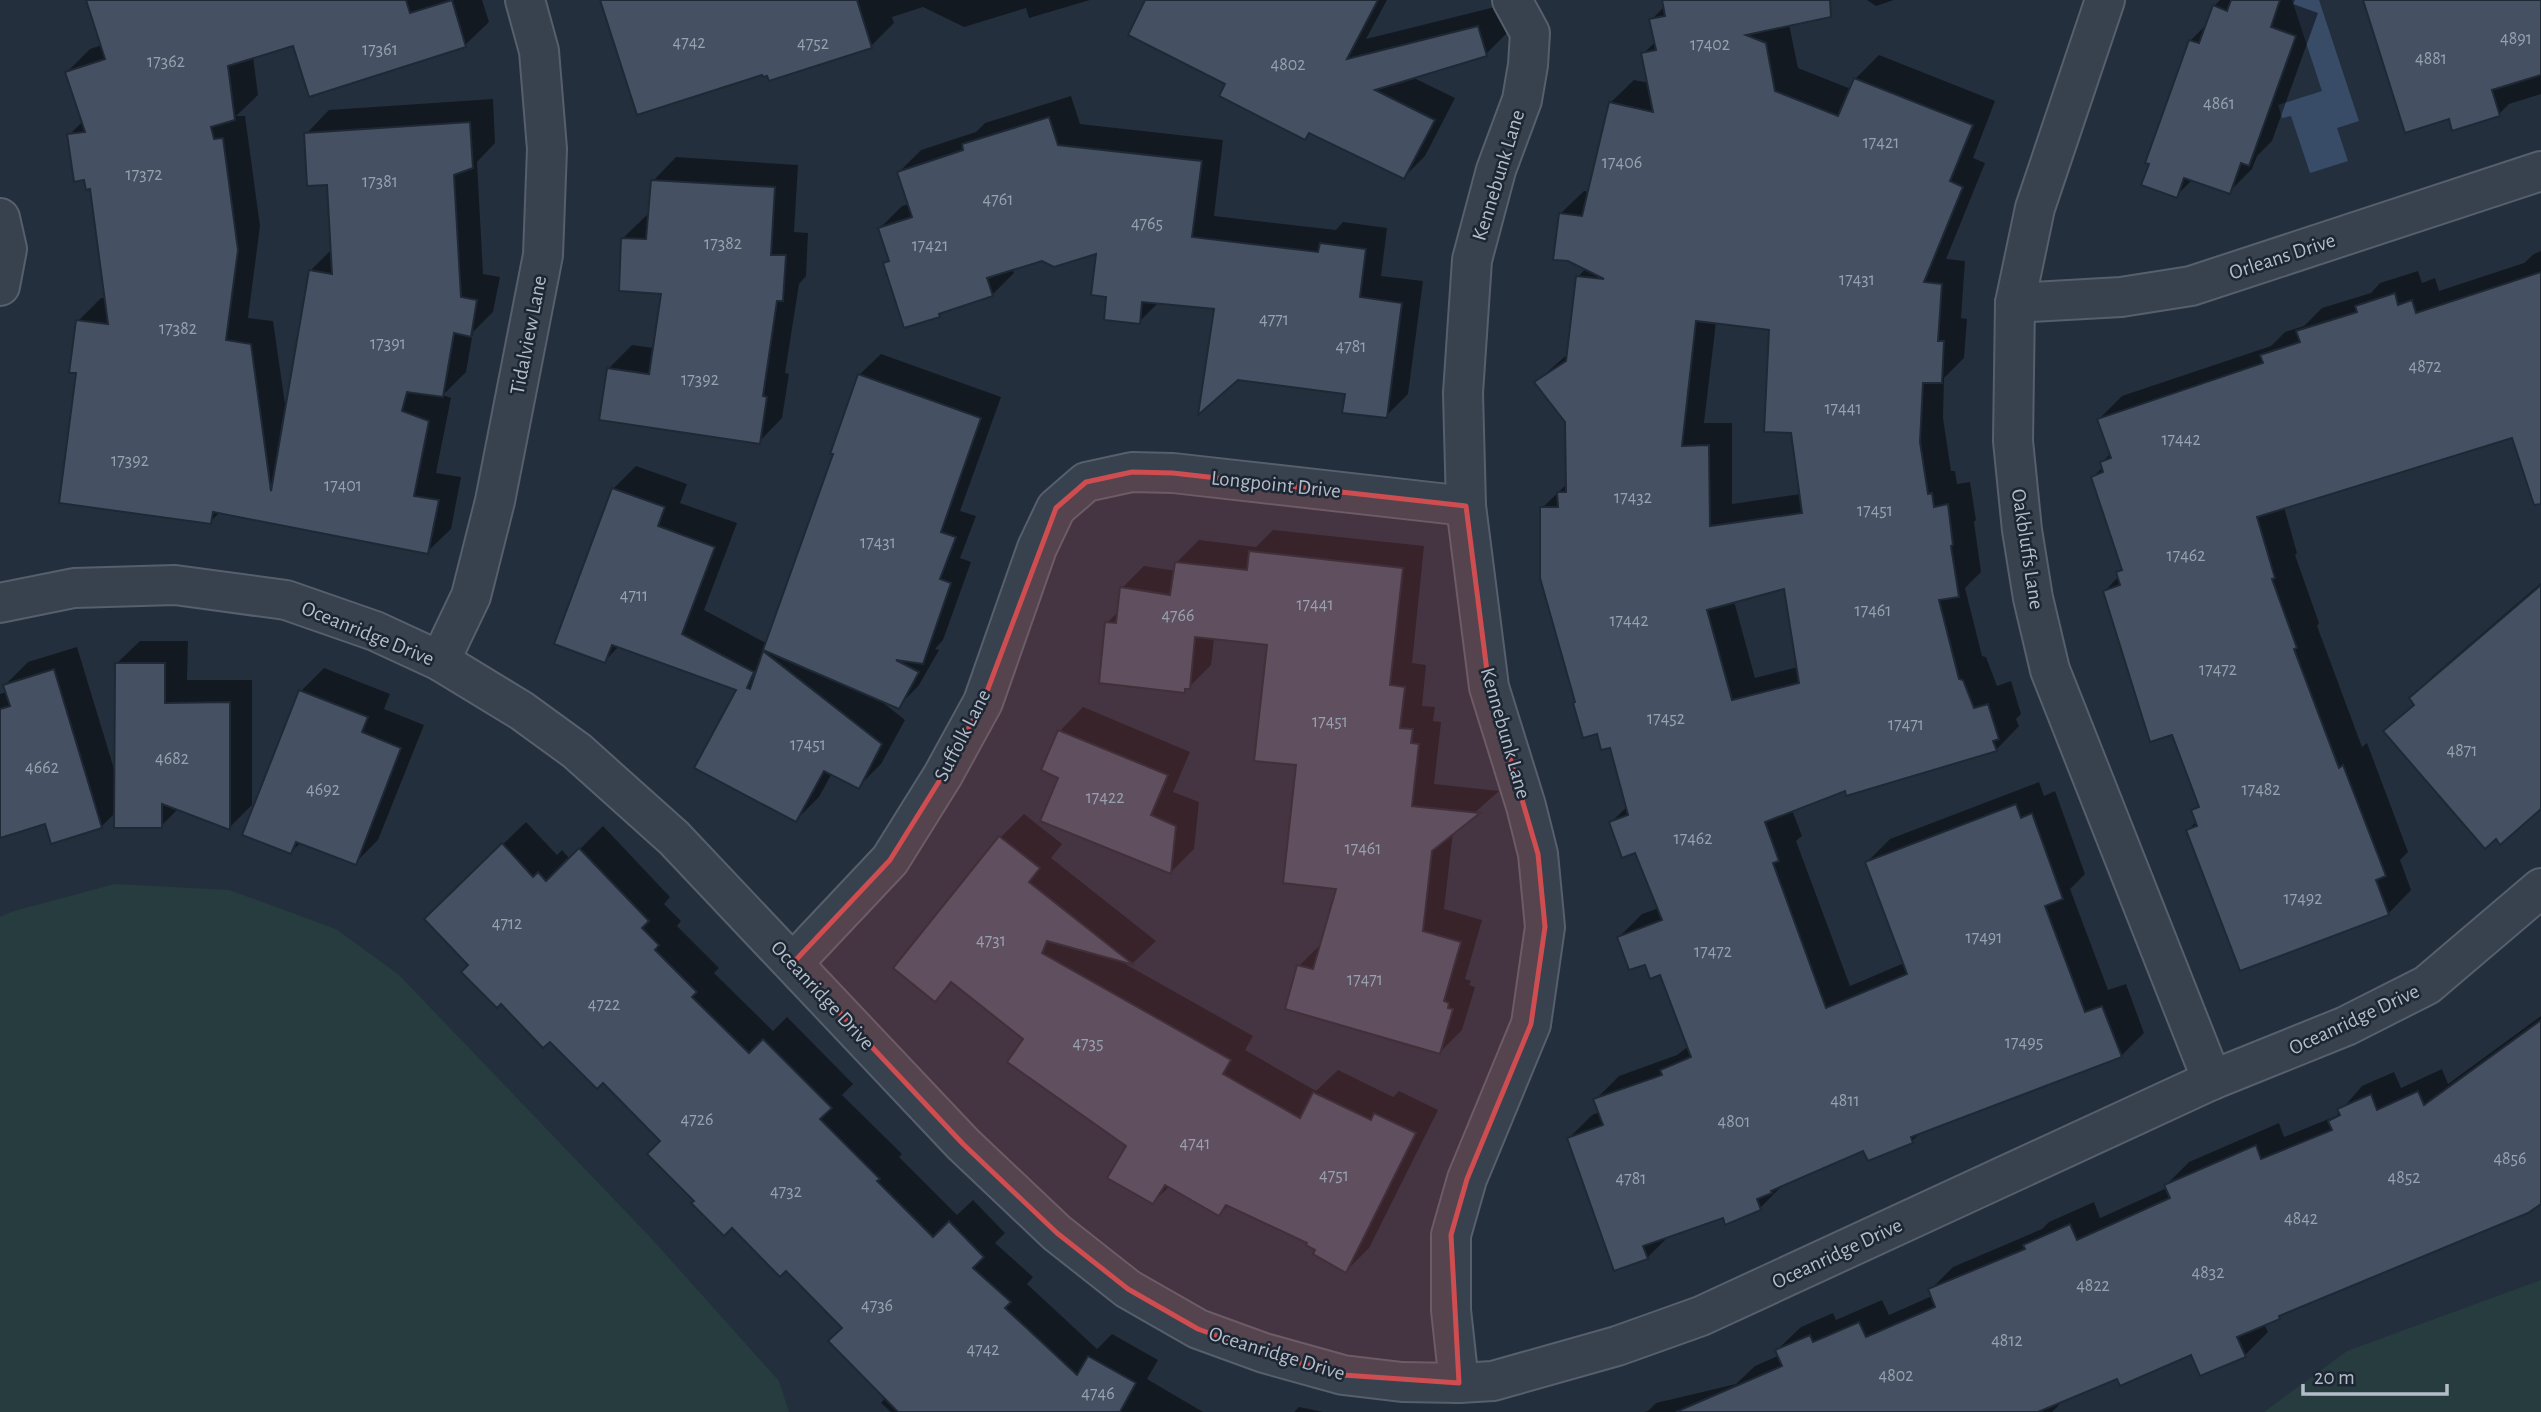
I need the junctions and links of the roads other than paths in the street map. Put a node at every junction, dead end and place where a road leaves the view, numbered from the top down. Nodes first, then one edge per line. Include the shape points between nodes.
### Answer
1 (525, 0) edge
2 (1512, 0) edge
3 (2105, 0) edge
4 (2541, 171) edge
5 (0, 218) edge
6 (0, 286) edge
7 (2015, 303) junction
8 (1086, 482) joint
9 (1466, 506) junction
10 (0, 603) edge
11 (440, 661) junction
12 (2541, 888) edge
13 (793, 963) junction
14 (2212, 1080) junction
15 (1458, 1383) junction

1 - 11 street, Tidalview Lane via 539,51 548,149 543,255 500,476 471,596
2 - 9 street, Kennebunk Lane via 1530,33 1528,65 1522,100 1496,170 1472,260 1464,393
3 - 7 street, Oakbluffs Lane via 2035,208
4 - 7 street, Orleans Drive via 2190,286 2121,297
5 - 6 street via 7,249
7 - 14 street, Oakbluffs Lane via 2013,441 2028,571 2050,670
8 - 9 street, Longpoint Drive via 1132,472 1173,473
8 - 13 street, Suffolk Lane via 1056,509 1037,548 983,702 943,775 890,859
9 - 15 street, Kennebunk Lane via 1489,687 1538,854 1545,927 1531,1024 1467,1179 1451,1235 1451,1310
10 - 11 street, Oceanridge Drive via 74,588 175,585 286,600 374,631
11 - 13 street, Oceanridge Drive via 577,751 674,838
12 - 14 street, Oceanridge Drive via 2427,985 2346,1026
13 - 15 street, Oceanridge Drive via 963,1144 1056,1233 1128,1289 1198,1329 1264,1353 1343,1375
14 - 15 street, Oceanridge Drive via 1701,1316 1505,1378

